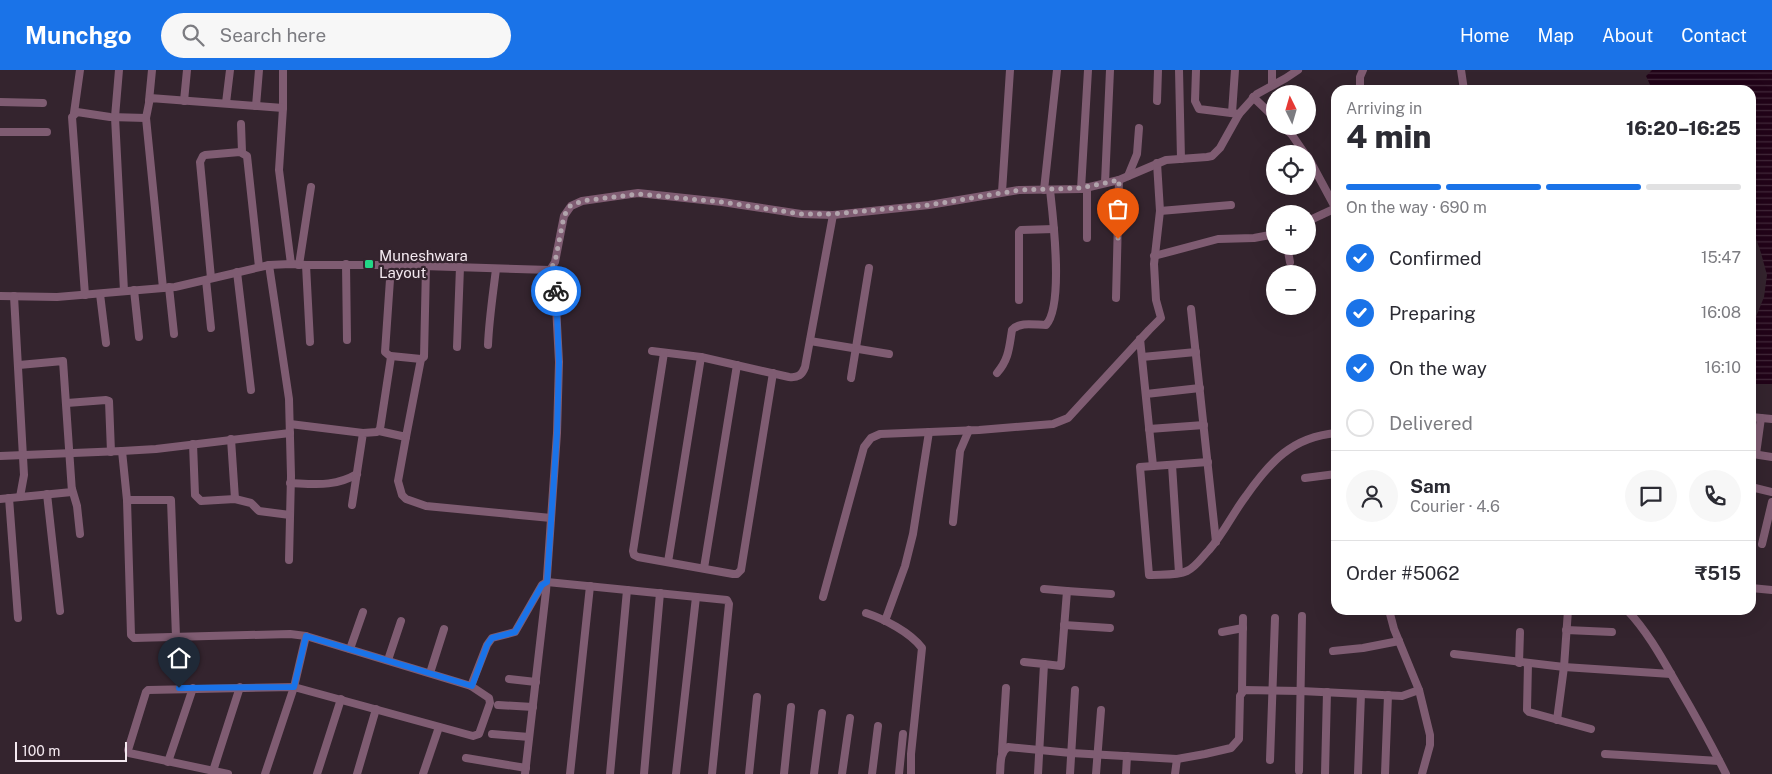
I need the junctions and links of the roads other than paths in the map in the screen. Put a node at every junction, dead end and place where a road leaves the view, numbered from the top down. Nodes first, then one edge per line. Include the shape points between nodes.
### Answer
1 (80, 70) edge
2 (119, 70) edge
3 (152, 70) edge
4 (187, 70) edge
5 (230, 70) edge
6 (259, 70) edge
7 (283, 70) edge
8 (1010, 70) edge
9 (1057, 70) edge
10 (1088, 70) edge
11 (1110, 70) edge
12 (1158, 70) edge
13 (1179, 70) edge
14 (1196, 70) edge
15 (1235, 70) edge
16 (1272, 70) edge
17 (1298, 70) edge
18 (1363, 70) edge
19 (1460, 70) edge
20 (1272, 85) joint
21 (1360, 85) edge
22 (1463, 85) edge
23 (1266, 88) edge
24 (1253, 97) junction
25 (149, 101) junction
26 (184, 101) junction
27 (1157, 101) dead end
28 (0, 102) edge
29 (43, 102) dead end
30 (226, 104) junction
31 (256, 106) junction
32 (283, 108) junction
33 (1266, 109) edge
34 (74, 113) junction
35 (1235, 114) junction
36 (115, 117) junction
37 (146, 118) junction
38 (241, 124) dead end
39 (1139, 128) dead end
40 (0, 132) edge
41 (47, 132) dead end
42 (242, 152) junction
43 (1181, 159) junction
44 (1157, 163) junction
45 (1316, 172) edge
46 (1128, 176) junction
47 (1119, 180) junction
48 (1105, 183) junction
49 (311, 187) dead end
50 (1084, 188) junction
51 (1047, 190) junction
52 (1002, 192) junction
53 (1331, 199) edge
54 (1231, 205) dead end
55 (1331, 210) edge
56 (1160, 211) junction
57 (832, 214) junction
58 (1316, 217) edge
59 (1054, 229) junction
60 (1266, 236) edge
61 (1087, 238) dead end
62 (1289, 255) edge
63 (1154, 256) junction
64 (1290, 262) dead end
65 (346, 264) junction
66 (269, 265) junction
67 (299, 265) junction
68 (391, 265) junction
69 (426, 266) junction
70 (259, 267) junction
71 (460, 267) junction
72 (869, 268) dead end
73 (496, 269) junction
74 (550, 270) junction
75 (237, 272) junction
76 (208, 279) junction
77 (166, 288) junction
78 (134, 290) junction
79 (124, 291) junction
80 (100, 294) junction
81 (85, 295) junction
82 (0, 296) edge
83 (14, 296) junction
84 (1116, 298) dead end
85 (1019, 300) dead end
86 (1191, 309) dead end
87 (211, 328) dead end
88 (174, 334) dead end
89 (140, 337) dead end
90 (1140, 339) junction
91 (347, 340) dead end
92 (810, 341) junction
93 (310, 342) dead end
94 (106, 343) dead end
95 (488, 346) dead end
96 (457, 347) dead end
97 (855, 348) junction
98 (652, 351) dead end
99 (664, 352) junction
100 (1196, 352) junction
101 (889, 354) dead end
102 (391, 356) junction
103 (701, 357) junction
104 (1142, 357) junction
105 (421, 359) junction
106 (737, 364) junction
107 (19, 365) junction
108 (773, 373) junction
109 (997, 373) dead end
110 (851, 378) dead end
111 (1200, 388) junction
112 (251, 390) dead end
113 (1146, 394) junction
114 (67, 403) junction
115 (1756, 418) edge
116 (1761, 418) junction
117 (1772, 419) edge
118 (290, 424) junction
119 (1204, 426) junction
120 (1149, 429) junction
121 (969, 430) junction
122 (379, 431) junction
123 (928, 432) junction
124 (290, 433) junction
125 (363, 433) junction
126 (1331, 434) edge
127 (406, 437) junction
128 (231, 439) junction
129 (193, 444) junction
130 (1756, 444) edge
131 (122, 451) junction
132 (111, 452) junction
133 (70, 453) junction
134 (1756, 454) edge
135 (23, 455) junction
136 (0, 456) edge
137 (1772, 457) edge
138 (1208, 462) junction
139 (1172, 465) junction
140 (1153, 466) junction
141 (357, 474) junction
142 (1331, 475) edge
143 (1305, 478) dead end
144 (290, 484) junction
145 (1756, 488) edge
146 (72, 489) junction
147 (1772, 492) edge
148 (47, 494) junction
149 (20, 497) junction
150 (9, 498) junction
151 (234, 498) junction
152 (0, 499) edge
153 (127, 500) junction
154 (1772, 502) edge
155 (352, 505) dead end
156 (290, 515) junction
157 (551, 518) junction
158 (952, 522) dead end
159 (1769, 532) edge
160 (80, 534) dead end
161 (1216, 542) junction
162 (1762, 544) dead end
163 (288, 560) dead end
164 (668, 562) junction
165 (704, 568) junction
166 (1179, 573) junction
167 (547, 582) junction
168 (590, 586) junction
169 (1756, 588) edge
170 (1044, 589) dead end
171 (627, 590) junction
172 (1772, 590) edge
173 (1067, 591) junction
174 (660, 593) junction
175 (1112, 594) dead end
176 (696, 597) junction
177 (824, 597) dead end
178 (60, 611) dead end
179 (364, 612) dead end
180 (866, 613) dead end
181 (1391, 615) edge
182 (1568, 615) edge
183 (1630, 615) edge
184 (1302, 616) dead end
185 (18, 618) dead end
186 (1243, 618) dead end
187 (1275, 618) dead end
188 (401, 621) dead end
189 (885, 621) junction
190 (1064, 625) junction
191 (444, 628) dead end
192 (1110, 628) dead end
193 (1243, 628) junction
194 (1566, 630) junction
195 (1222, 632) dead end
196 (1520, 632) dead end
197 (1612, 632) dead end
198 (306, 636) junction
199 (176, 637) junction
200 (1399, 641) junction
201 (350, 649) junction
202 (1333, 651) dead end
203 (1454, 654) dead end
204 (388, 660) junction
205 (1024, 662) dead end
206 (1519, 663) junction
207 (1044, 664) junction
208 (1528, 664) junction
209 (1564, 667) junction
210 (430, 673) junction
211 (1671, 674) junction
212 (509, 679) dead end
213 (536, 682) junction
214 (472, 686) junction
215 (240, 687) junction
216 (294, 687) junction
217 (193, 688) junction
218 (1006, 688) dead end
219 (1074, 690) dead end
220 (1274, 690) junction
221 (1419, 690) junction
222 (1301, 691) junction
223 (1242, 692) junction
224 (1327, 692) junction
225 (1361, 694) junction
226 (1388, 695) junction
227 (757, 697) dead end
228 (341, 699) junction
229 (498, 705) dead end
230 (533, 707) junction
231 (791, 707) dead end
232 (376, 709) junction
233 (1101, 710) dead end
234 (822, 713) dead end
235 (850, 718) dead end
236 (1558, 720) junction
237 (878, 726) dead end
238 (439, 727) junction
239 (1592, 730) dead end
240 (492, 734) dead end
241 (903, 734) dead end
242 (529, 737) junction
243 (1040, 750) junction
244 (1002, 754) junction
245 (1071, 754) junction
246 (1605, 754) dead end
247 (1098, 755) junction
248 (1127, 756) junction
249 (466, 758) dead end
250 (1176, 759) junction
251 (1270, 760) dead end
252 (1720, 761) junction
253 (168, 762) junction
254 (213, 771) junction
255 (525, 771) edge
256 (1299, 771) dead end
257 (228, 774) edge
258 (266, 774) edge
259 (317, 774) edge
260 (357, 774) edge
261 (423, 774) edge
262 (570, 774) edge
263 (610, 774) edge
264 (644, 774) edge
265 (676, 774) edge
266 (712, 774) edge
267 (749, 774) edge
268 (784, 774) edge
269 (814, 774) edge
270 (842, 774) edge
271 (872, 774) edge
272 (899, 774) edge
273 (911, 774) edge
274 (1000, 774) edge
275 (1038, 774) edge
276 (1070, 774) edge
277 (1096, 774) edge
278 (1126, 774) edge
279 (1175, 774) edge
280 (1325, 774) edge
281 (1358, 774) edge
282 (1385, 774) edge
283 (1422, 774) edge
284 (1726, 774) edge

1 - 34 street
2 - 36 street
3 - 25 street
4 - 26 street
5 - 30 street
6 - 31 street
7 - 32 street
8 - 52 street
9 - 51 street
10 - 50 street
11 - 48 street
12 - 27 street
13 - 43 street
14 - 35 street via 1195,101 1199,109
15 - 35 street
16 - 20 street
17 - 20 street
18 - 21 street
19 - 22 street
23 - 24 street
24 - 33 street
24 - 35 street
25 - 26 street via 150,98
25 - 37 street
26 - 30 street
28 - 29 street
30 - 31 street
31 - 32 street
32 - 67 street via 279,170
34 - 36 street
34 - 81 street
35 - 43 street via 1216,152 1207,157
36 - 37 street
36 - 79 street
37 - 77 street
38 - 42 street
39 - 46 street via 1137,154
40 - 41 street
42 - 70 street via 248,160
42 - 76 street via 205,155 201,159
43 - 44 street
44 - 46 street
44 - 56 street
45 - 53 street
46 - 47 street
47 - 48 street
47 - 84 street
48 - 50 street
49 - 67 street
50 - 51 street
50 - 61 street
51 - 52 street
51 - 59 street
52 - 57 street via 929,205
54 - 56 street
55 - 58 street
56 - 63 street
57 - 74 street via 801,214 638,194 582,201 570,206 564,216 555,262
57 - 92 street
59 - 85 street via 1019,232
59 - 109 street via 1057,262 1049,321 1046,325 1023,324 1014,328 1005,364
60 - 63 street via 1218,239
62 - 64 street
63 - 90 street via 1156,300 1161,318
65 - 67 street
65 - 68 street
65 - 91 street
66 - 67 street
66 - 70 street
66 - 118 street
67 - 93 street
68 - 69 street
68 - 102 street via 385,354
69 - 71 street
69 - 105 street via 425,356
70 - 75 street
71 - 73 street
71 - 96 street
72 - 97 street
73 - 74 street
73 - 95 street
74 - 157 street via 555,287 559,362
75 - 76 street
75 - 112 street
76 - 77 street
76 - 87 street
77 - 78 street
77 - 88 street
78 - 79 street
78 - 89 street
79 - 80 street
80 - 81 street
80 - 94 street
81 - 83 street
82 - 83 street
83 - 107 street
86 - 100 street
90 - 104 street
90 - 121 street via 1068,418 1053,424
92 - 97 street
92 - 108 street via 800,376 795,378
97 - 101 street
97 - 110 street
98 - 99 street
99 - 103 street
99 - 164 street via 633,551 638,557
100 - 104 street
100 - 111 street
102 - 105 street
102 - 122 street
103 - 106 street
103 - 164 street
104 - 113 street
105 - 127 street
106 - 108 street
106 - 165 street
107 - 114 street via 63,361
107 - 135 street
108 - 165 street via 742,567 733,574
111 - 113 street
111 - 119 street
113 - 120 street
114 - 132 street via 109,401
114 - 133 street
115 - 116 street
116 - 117 street
116 - 130 street
118 - 124 street
118 - 125 street
119 - 120 street
119 - 138 street
120 - 140 street
121 - 123 street
121 - 158 street via 960,451
122 - 125 street
122 - 127 street
123 - 177 street via 880,434 867,443
123 - 189 street via 913,534
124 - 128 street
124 - 144 street
125 - 141 street
126 - 161 street via 1305,440 1284,452 1246,496
127 - 157 street via 398,481 406,499 426,506
128 - 129 street
128 - 151 street
129 - 131 street
129 - 151 street via 195,495 198,499
131 - 132 street
131 - 153 street
132 - 133 street
133 - 135 street
133 - 146 street
134 - 137 street
135 - 136 street
135 - 149 street
138 - 139 street
138 - 161 street
139 - 140 street
139 - 166 street
140 - 166 street via 1140,467 1149,575
141 - 144 street via 335,484
141 - 155 street
142 - 143 street
144 - 156 street
145 - 147 street
146 - 148 street via 72,492
146 - 160 street
148 - 149 street
148 - 178 street
149 - 150 street
150 - 152 street
150 - 185 street
151 - 156 street via 251,503 260,511
153 - 199 street via 171,500
153 - 199 street via 131,635 136,639
154 - 159 street
156 - 163 street
157 - 167 street
159 - 162 street
161 - 166 street via 1186,572
164 - 165 street
167 - 168 street
167 - 213 street
167 - 214 street via 542,585 515,632 492,638
168 - 171 street
168 - 262 street
169 - 172 street
170 - 173 street
171 - 174 street
171 - 263 street
173 - 175 street
173 - 190 street
174 - 176 street
174 - 264 street
176 - 265 street
176 - 266 street via 726,600 729,604
179 - 201 street
180 - 189 street
181 - 200 street
182 - 194 street
183 - 211 street
184 - 222 street
186 - 193 street
187 - 220 street
188 - 204 street
189 - 273 street via 922,648
190 - 192 street
190 - 207 street via 1061,666
191 - 210 street
193 - 195 street
193 - 223 street
194 - 197 street
194 - 209 street
196 - 206 street
198 - 199 street
198 - 201 street
198 - 216 street
200 - 202 street
200 - 221 street
201 - 204 street
203 - 206 street
204 - 210 street
205 - 207 street
206 - 208 street
207 - 243 street
208 - 209 street
208 - 236 street via 1527,710
209 - 211 street
209 - 236 street
210 - 214 street
211 - 252 street
212 - 213 street
213 - 230 street
214 - 238 street via 489,698 490,703 479,734 474,736
215 - 216 street
215 - 217 street
215 - 254 street
216 - 228 street
216 - 258 street
217 - 253 street
217 - 253 street via 146,692 128,753
218 - 244 street
219 - 245 street
220 - 222 street
220 - 223 street
220 - 251 street
221 - 226 street via 1402,696
221 - 283 street via 1431,740
222 - 224 street
222 - 256 street
223 - 250 street via 1240,735 1235,745
224 - 225 street
224 - 280 street
225 - 226 street
225 - 281 street
226 - 282 street
227 - 267 street
228 - 232 street
228 - 259 street
229 - 230 street
230 - 242 street
231 - 268 street
232 - 238 street
232 - 260 street
233 - 247 street
234 - 269 street
235 - 270 street
236 - 239 street
237 - 271 street
238 - 261 street
240 - 242 street
241 - 272 street
242 - 255 street
243 - 244 street via 1008,747
243 - 245 street
243 - 275 street
244 - 274 street
245 - 247 street
245 - 276 street
246 - 252 street
247 - 248 street
247 - 277 street
248 - 250 street
248 - 278 street
249 - 255 street
250 - 279 street
252 - 284 street
253 - 254 street
254 - 257 street

